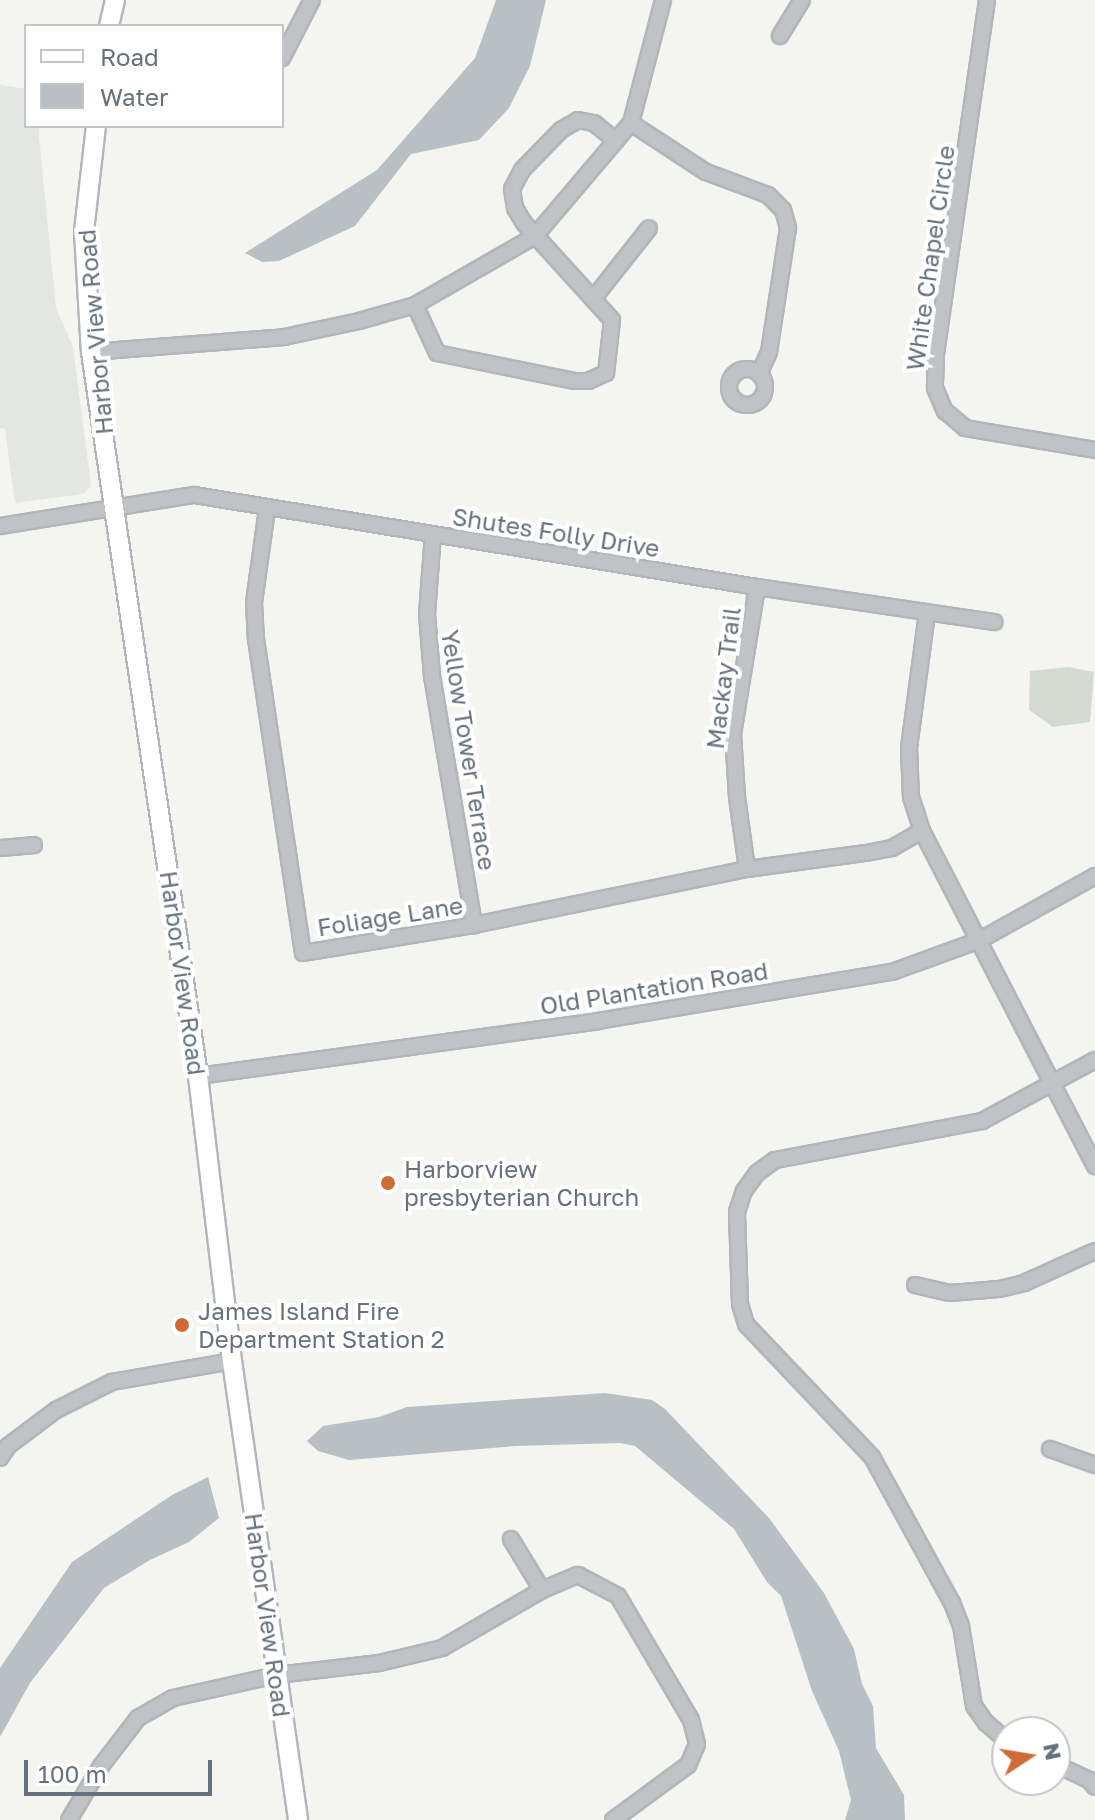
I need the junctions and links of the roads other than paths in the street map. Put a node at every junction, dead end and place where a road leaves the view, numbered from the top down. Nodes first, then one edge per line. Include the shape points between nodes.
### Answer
1 (115, 0) edge
2 (312, 0) edge
3 (663, 0) edge
4 (802, 0) edge
5 (987, 0) edge
6 (109, 24) edge
7 (780, 36) dead end
8 (284, 54) edge
9 (631, 123) junction
10 (96, 128) edge
11 (616, 141) junction
12 (649, 228) dead end
13 (535, 236) junction
14 (593, 299) junction
15 (415, 305) junction
16 (91, 352) junction
17 (759, 374) dead end
18 (1095, 450) edge
19 (113, 509) junction
20 (267, 509) junction
21 (0, 526) edge
22 (433, 534) junction
23 (757, 587) junction
24 (927, 613) junction
25 (994, 622) dead end
26 (922, 831) junction
27 (34, 845) dead end
28 (0, 848) edge
29 (747, 869) junction
30 (1095, 876) edge
31 (474, 925) junction
32 (980, 940) junction
33 (1095, 1060) edge
34 (198, 1076) junction
35 (1051, 1082) junction
36 (1095, 1166) edge
37 (1095, 1251) edge
38 (915, 1285) dead end
39 (232, 1361) junction
40 (3, 1447) edge
41 (1050, 1449) dead end
42 (1095, 1465) edge
43 (511, 1539) dead end
44 (542, 1590) junction
45 (277, 1675) junction
46 (991, 1727) edge
47 (1071, 1770) edge
48 (1093, 1779) edge
49 (69, 1820) edge
50 (298, 1820) edge
51 (613, 1820) edge

1 - 6 main road
2 - 8 street
3 - 9 street
4 - 7 street
5 - 18 street, White Chapel Circle via 935,388 945,411 965,428
9 - 11 street
9 - 17 street via 706,172 768,195 783,210 788,228 769,352
10 - 16 main road, Harbor View Road via 84,232
11 - 13 street
11 - 13 street via 594,123 578,120 522,170 512,189 515,208
12 - 14 street
13 - 14 street
13 - 15 street
14 - 15 street via 612,320 606,373 588,381 437,353
15 - 16 street via 284,337
16 - 19 main road, Harbor View Road
19 - 20 street, Shutes Folly Drive via 194,495
19 - 21 street, Shutes Folly Drive
19 - 34 main road, Harbor View Road
20 - 22 street, Shutes Folly Drive
20 - 31 street, Foliage Lane via 254,603 256,639 303,953
22 - 23 street, Shutes Folly Drive
22 - 31 street, Yellow Tower Terrace via 427,614 432,676
23 - 24 street, Shutes Folly Drive
23 - 29 street, Mackay Trail via 733,734
24 - 25 street, Shutes Folly Drive
24 - 26 street via 909,748 911,797
26 - 29 street, Foliage Lane via 892,848
26 - 32 street
27 - 28 street
29 - 31 street, Foliage Lane
30 - 32 street, Old Plantation Road
32 - 34 street, Old Plantation Road via 892,972 598,1021
32 - 35 street
33 - 35 street
34 - 39 main road, Harbor View Road
35 - 36 street
35 - 46 street via 982,1121 775,1160 757,1173 737,1212 740,1304 746,1324 872,1457 952,1603 974,1706
37 - 38 street via 999,1289 950,1293
39 - 40 street via 112,1382 56,1410
39 - 45 main road, Harbor View Road
41 - 42 street
43 - 44 street
44 - 45 street via 442,1648 379,1663
44 - 51 street via 578,1575 618,1596 691,1720 697,1744 688,1765
45 - 49 street via 173,1698 138,1718
45 - 50 main road, Harbor View Road
47 - 48 street

